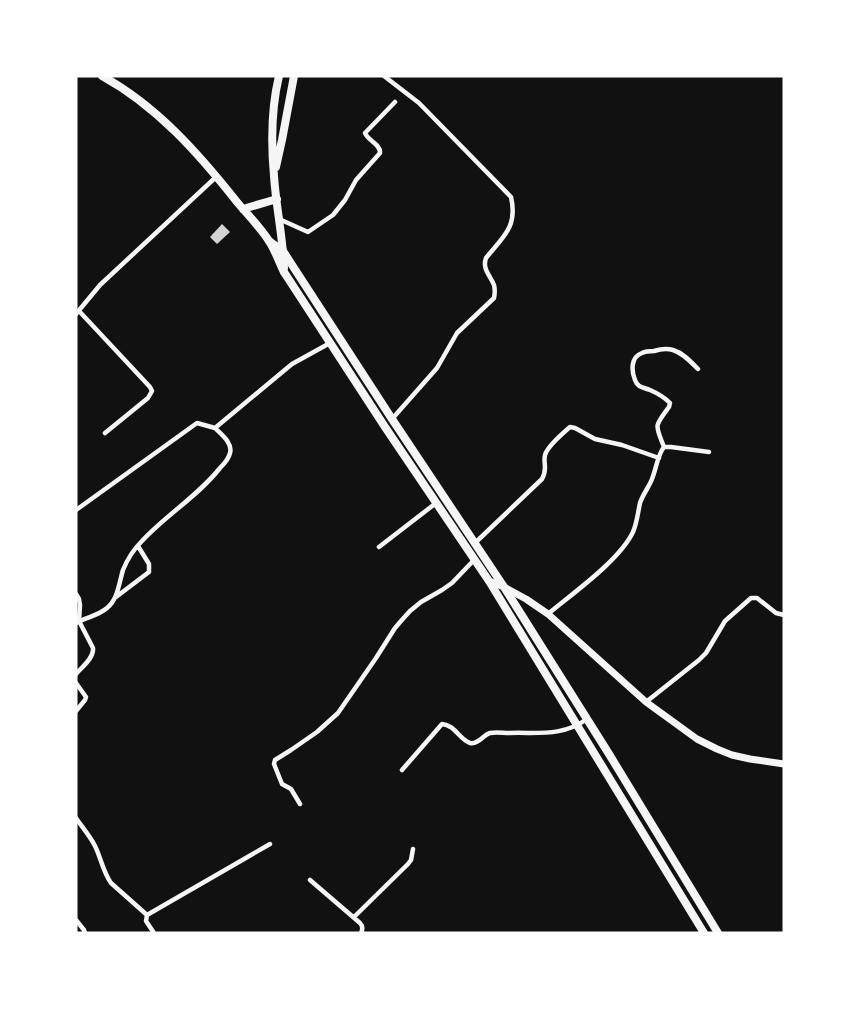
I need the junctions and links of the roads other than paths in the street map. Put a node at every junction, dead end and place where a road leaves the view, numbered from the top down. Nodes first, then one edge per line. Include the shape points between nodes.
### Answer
1 (102, 76) edge
2 (279, 76) edge
3 (294, 76) edge
4 (384, 76) edge
5 (395, 102) dead end
6 (217, 176) junction
7 (274, 177) junction
8 (277, 199) junction
9 (243, 209) junction
10 (280, 219) junction
11 (269, 241) junction
12 (283, 251) junction
13 (284, 272) junction
14 (78, 312) edge
15 (330, 342) junction
16 (698, 369) dead end
17 (392, 420) junction
18 (215, 428) junction
19 (105, 433) dead end
20 (664, 448) junction
21 (709, 452) dead end
22 (659, 458) junction
23 (436, 503) junction
24 (76, 510) edge
25 (475, 543) junction
26 (138, 546) junction
27 (379, 547) dead end
28 (474, 560) junction
29 (489, 581) junction
30 (504, 586) junction
31 (76, 594) edge
32 (115, 598) junction
33 (548, 614) junction
34 (784, 615) edge
35 (78, 622) edge
36 (76, 674) edge
37 (76, 683) edge
38 (646, 702) junction
39 (76, 711) edge
40 (587, 720) junction
41 (578, 726) junction
42 (784, 764) edge
43 (402, 770) dead end
44 (300, 804) dead end
45 (76, 818) edge
46 (270, 844) dead end
47 (413, 849) dead end
48 (310, 880) dead end
49 (147, 915) junction
50 (354, 918) junction
51 (76, 920) edge
52 (363, 932) edge
53 (85, 933) edge
54 (154, 933) edge
55 (704, 933) edge
56 (718, 933) edge

1 - 6 main road via 154,111
2 - 7 main road via 272,116
3 - 7 main road
4 - 17 street via 419,103 511,197 513,206 508,233 484,263 494,286 494,298 457,333 438,368
5 - 10 street via 365,133 380,147 380,153 329,218 308,232
6 - 9 main road
6 - 14 street via 100,286
7 - 8 main road
8 - 9 main road
8 - 10 main road
9 - 11 main road
10 - 12 main road
11 - 12 main road
11 - 13 main road
12 - 13 main road
12 - 17 main road
13 - 15 main road
14 - 19 street via 152,391 148,398
15 - 18 street via 292,364
15 - 23 main road
16 - 20 street via 672,349 642,353 635,359 632,366 634,379 640,388 650,390 670,403 657,425
17 - 25 main road
18 - 24 street via 197,423
18 - 26 street via 229,444 230,455 211,479
20 - 21 street
20 - 22 street
22 - 25 street via 595,439 570,427 546,452 542,479
22 - 33 street via 632,532 619,552
23 - 27 street
23 - 28 main road
25 - 30 main road
26 - 32 street via 124,570
26 - 32 street via 149,564 149,572
28 - 29 main road
28 - 44 street via 452,583 421,602 401,621 328,723 275,760 282,784 291,789
29 - 30 main road
29 - 41 main road
30 - 33 main road
30 - 40 main road
31 - 35 street via 80,605
32 - 35 street via 107,608
33 - 38 main road
34 - 38 street via 776,613 757,598 751,598 725,621 699,660
35 - 36 street via 94,652
37 - 39 street via 86,697
38 - 42 main road via 697,739 717,749 732,755
40 - 41 street
40 - 56 main road
41 - 43 street via 561,732 489,733 472,744 442,724
41 - 55 main road
45 - 49 street via 95,847 108,878
46 - 49 street
47 - 50 street via 408,864
48 - 50 street
49 - 54 street via 146,920
50 - 52 street
51 - 53 street

